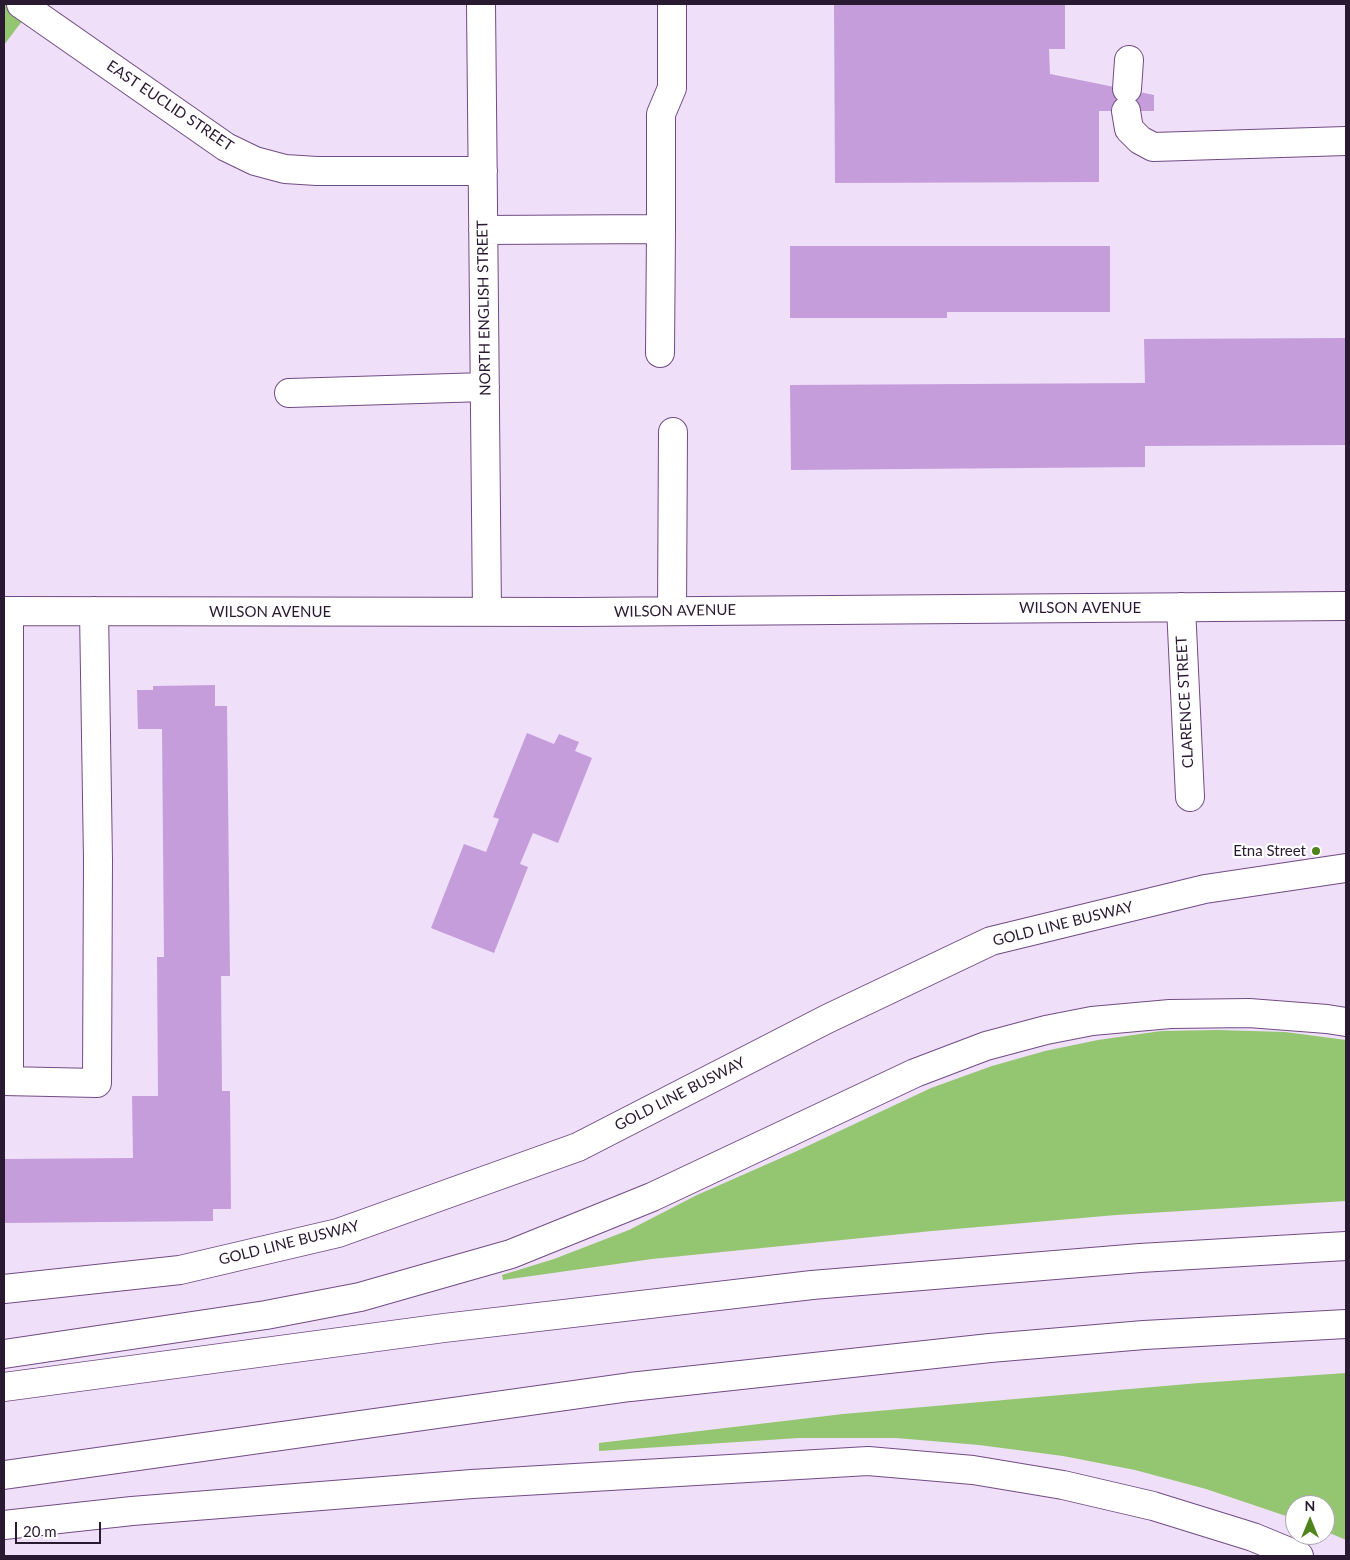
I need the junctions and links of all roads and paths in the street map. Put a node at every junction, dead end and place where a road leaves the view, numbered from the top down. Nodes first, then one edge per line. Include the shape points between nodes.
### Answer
1 (21, 4) edge
2 (481, 4) edge
3 (672, 4) edge
4 (1129, 60) dead end
5 (1346, 141) edge
6 (483, 171) junction
7 (661, 229) junction
8 (483, 230) junction
9 (660, 352) dead end
10 (485, 387) junction
11 (289, 393) dead end
12 (673, 432) dead end
13 (1346, 606) edge
14 (1181, 607) junction
15 (6, 611) edge
16 (94, 611) junction
17 (672, 611) junction
18 (487, 612) junction
19 (1190, 797) dead end
20 (1346, 868) edge
21 (6, 980) edge
22 (1346, 1022) edge
23 (6, 1081) edge
24 (1346, 1246) edge
25 (4, 1289) edge
26 (1346, 1324) edge
27 (4, 1354) edge
28 (4, 1387) edge
29 (4, 1475) edge
30 (4, 1525) edge
31 (1299, 1556) edge

1 - 6 main road, EAST EUCLID STREET via 226,147 255,161 285,169 316,171
2 - 6 main road, NORTH ENGLISH STREET
3 - 7 main road via 672,88 661,114
4 - 5 main road via 1126,100 1129,129 1153,147
6 - 8 main road, NORTH ENGLISH STREET
7 - 8 main road
7 - 9 main road
8 - 10 main road, NORTH ENGLISH STREET
10 - 11 main road
10 - 18 main road, NORTH ENGLISH STREET
12 - 17 main road
13 - 14 main road, WILSON AVENUE
14 - 17 main road, WILSON AVENUE
14 - 19 main road, CLARENCE STREET
15 - 16 main road, WILSON AVENUE
15 - 21 main road
16 - 18 main road, WILSON AVENUE
16 - 23 main road via 97,1082
17 - 18 main road, WILSON AVENUE
20 - 25 main road, GOLD LINE BUSWAY via 1206,889 991,941 827,1019 578,1147 338,1233 180,1270
21 - 23 main road
22 - 27 main road via 1249,1013 1170,1014 1092,1021 1046,1030 986,1046 915,1073 652,1197 512,1254 360,1297 266,1315
24 - 28 main road via 1140,1258 802,1286 444,1328
26 - 29 main road via 1144,1335 650,1384
30 - 31 main road via 132,1511 472,1484 868,1461 973,1470 1064,1485 1153,1506 1253,1537

